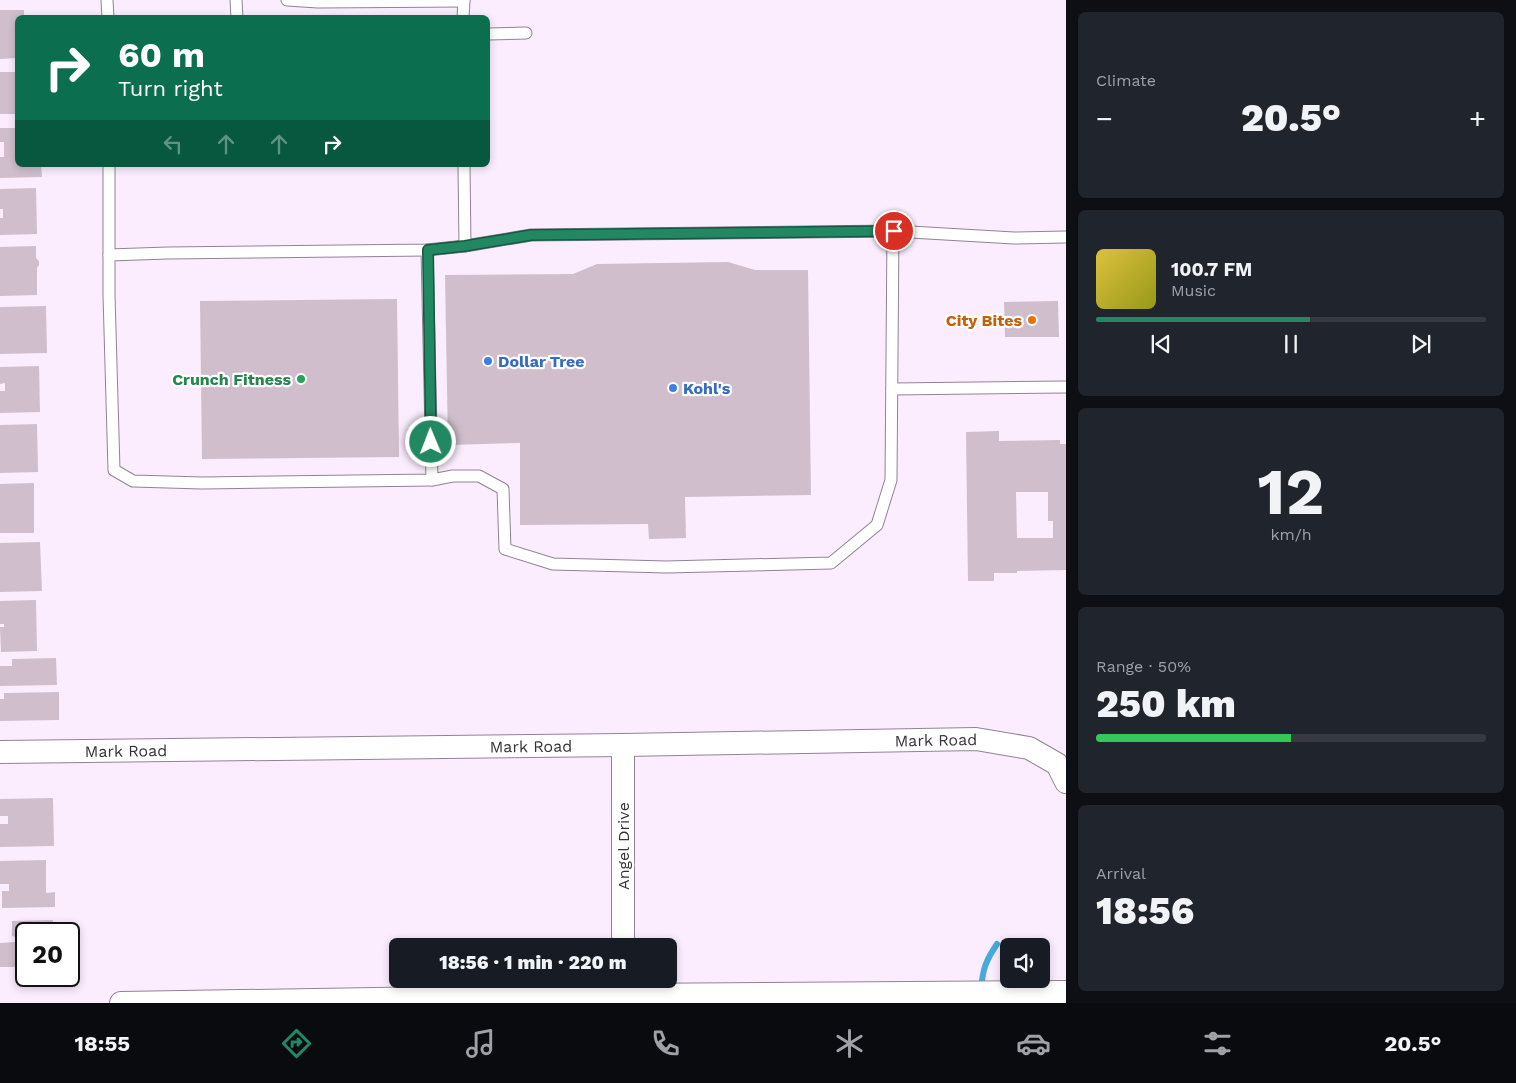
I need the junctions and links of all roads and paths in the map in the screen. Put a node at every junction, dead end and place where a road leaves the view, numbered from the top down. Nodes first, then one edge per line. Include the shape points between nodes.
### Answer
1 (107, 0) edge
2 (236, 0) edge
3 (286, 0) edge
4 (464, 0) edge
5 (409, 1) edge
6 (108, 15) edge
7 (237, 15) edge
8 (464, 15) edge
9 (526, 33) dead end
10 (490, 34) edge
11 (109, 167) edge
12 (464, 167) edge
13 (894, 231) junction
14 (1066, 237) edge
15 (465, 246) junction
16 (428, 250) junction
17 (109, 255) junction
18 (1066, 388) edge
19 (892, 389) junction
20 (432, 480) junction
21 (623, 745) junction
22 (0, 752) edge
23 (1062, 773) edge
24 (623, 938) edge
25 (597, 988) edge
26 (677, 988) edge
27 (1066, 992) edge
28 (237, 1002) edge
29 (122, 1003) edge

1 - 6 lane
2 - 7 lane
3 - 5 lane
4 - 5 lane
4 - 8 lane
9 - 10 lane
11 - 17 lane
12 - 15 lane
13 - 14 lane via 1014,238
13 - 15 lane via 531,235
13 - 19 lane
15 - 16 lane
16 - 17 lane
16 - 20 lane
17 - 20 lane via 114,470 133,481
18 - 19 lane
19 - 20 lane via 891,480 877,525 830,563 666,568 553,564 505,549 503,489 479,476
21 - 22 street, Mark Road
21 - 23 street, Mark Road via 976,739 1029,748
21 - 24 street, Angel Drive
25 - 28 street
26 - 27 street
28 - 29 street

